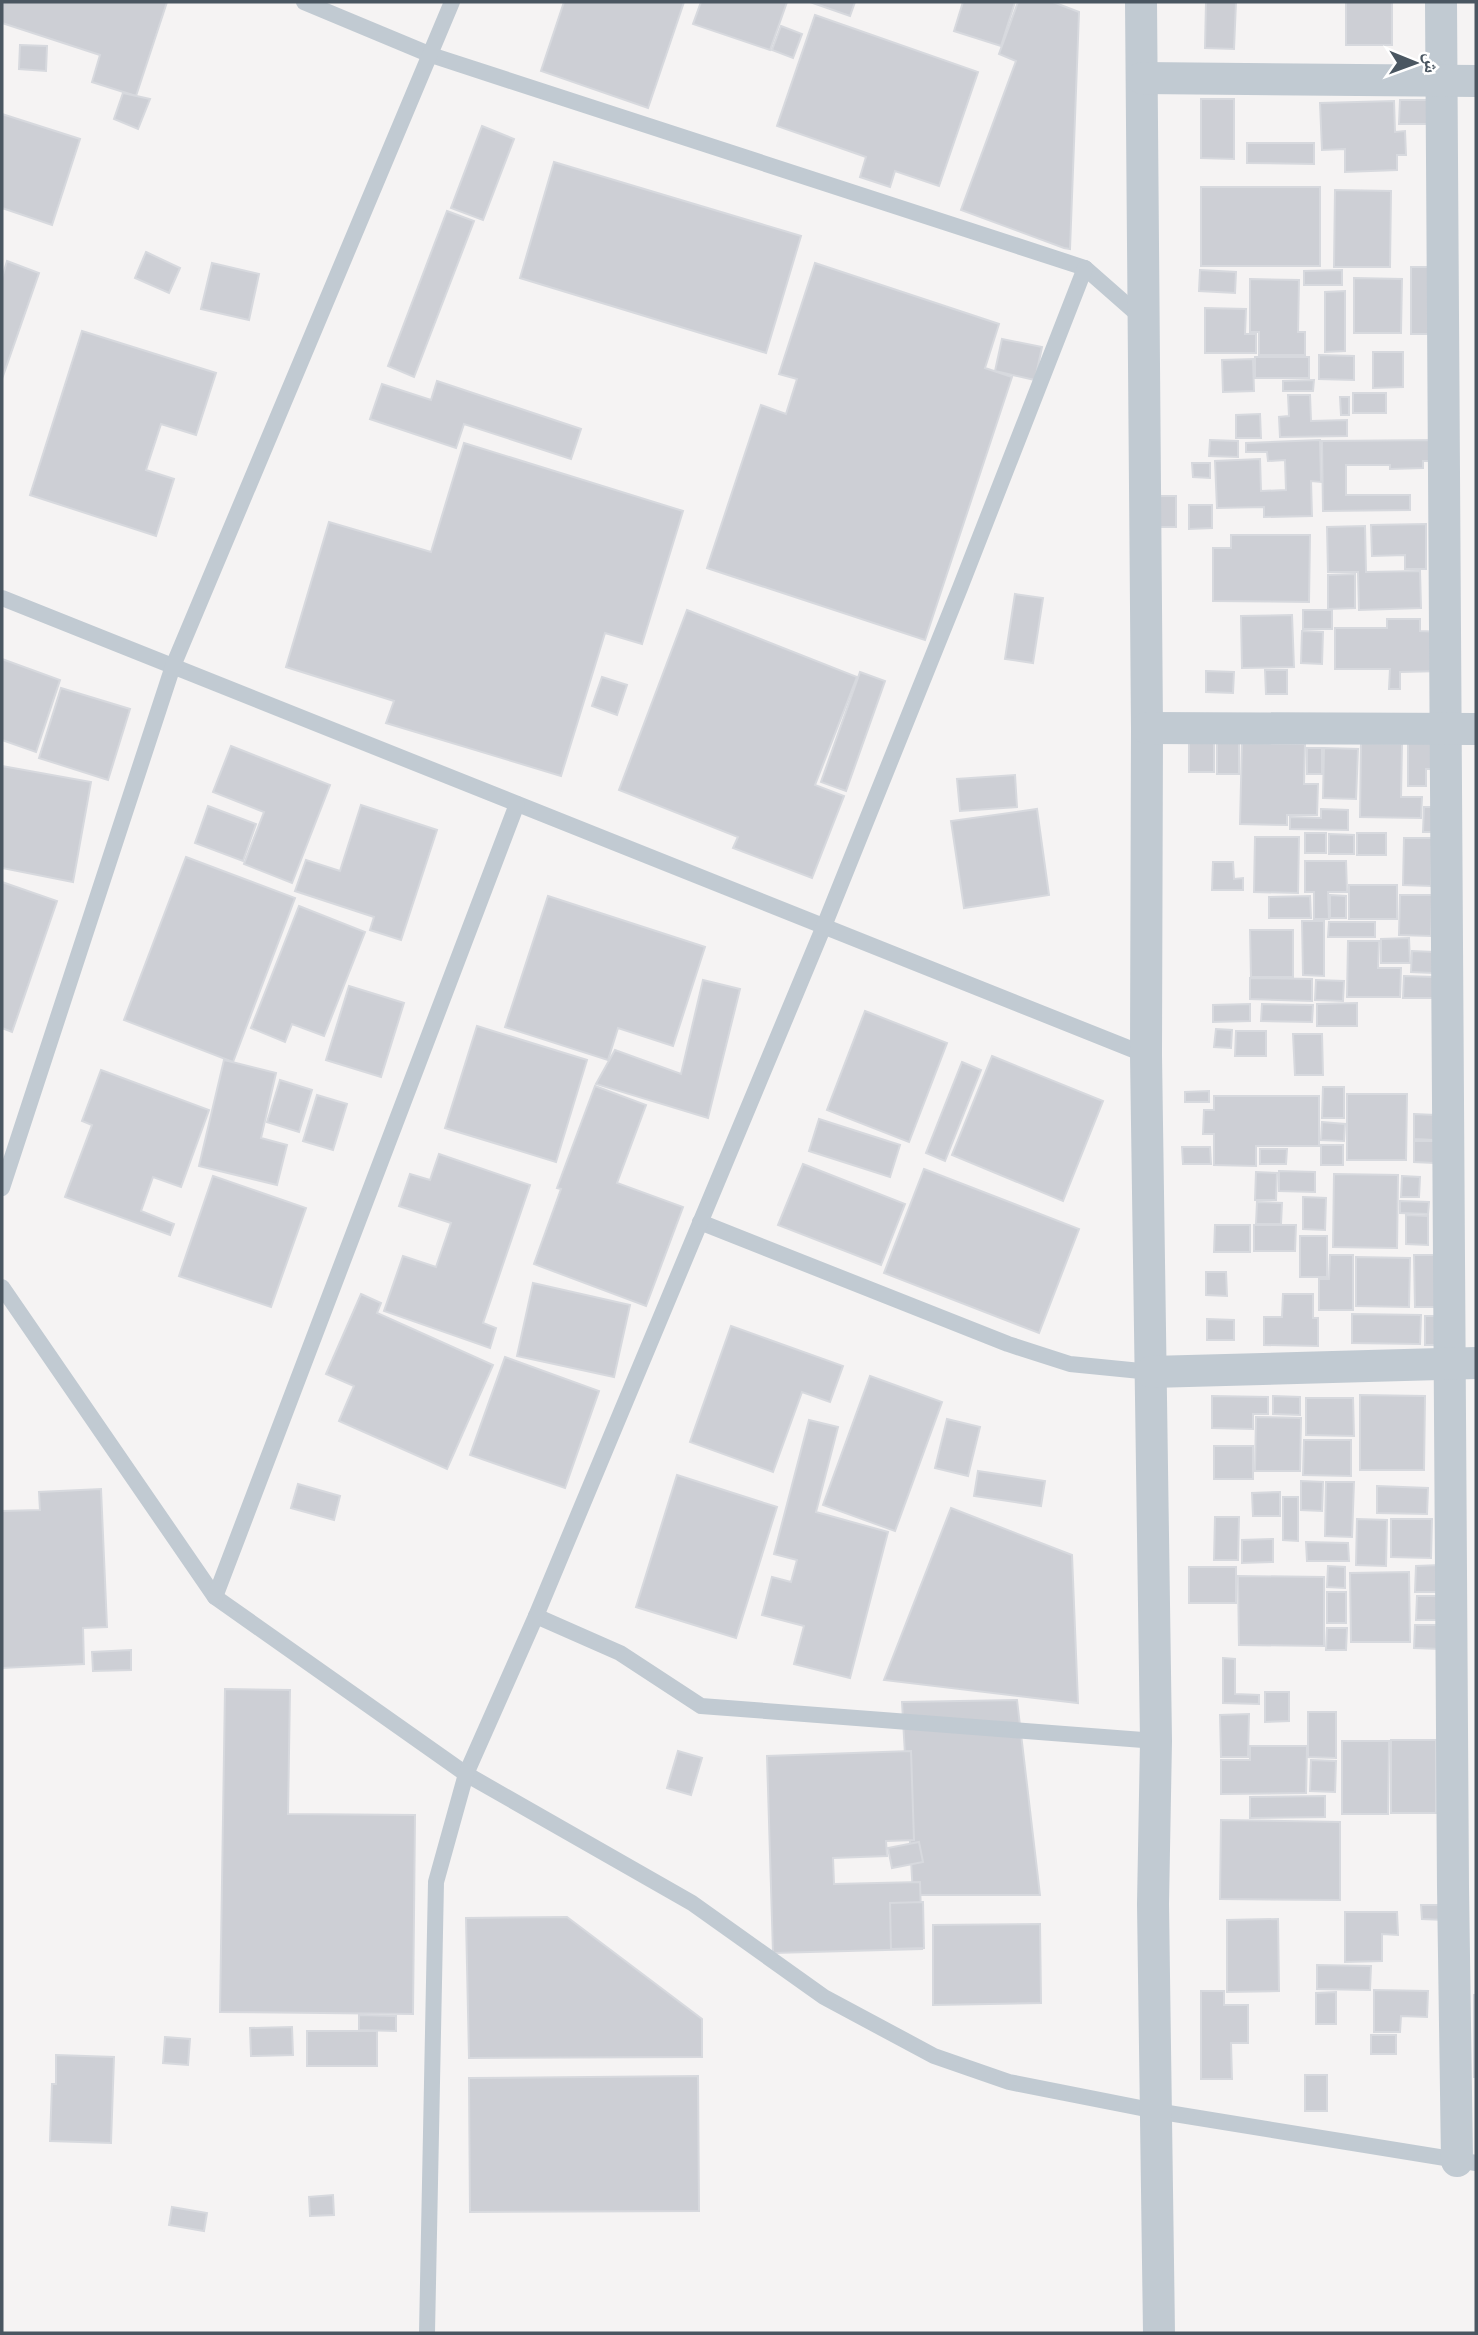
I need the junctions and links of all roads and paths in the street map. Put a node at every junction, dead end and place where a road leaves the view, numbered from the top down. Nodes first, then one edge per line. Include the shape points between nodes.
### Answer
1 (304, 2) edge
2 (452, 2) edge
3 (1141, 2) edge
4 (1441, 2) edge
5 (430, 55) junction
6 (1142, 78) junction
7 (1441, 81) junction
8 (1476, 81) edge
9 (1085, 268) junction
10 (1143, 319) junction
11 (2, 598) edge
12 (173, 667) junction
13 (1147, 728) junction
14 (1461, 729) edge
15 (517, 804) junction
16 (824, 926) junction
17 (1146, 1055) junction
18 (2, 1188) edge
19 (700, 1222) junction
20 (2, 1287) edge
21 (1463, 1363) edge
22 (1151, 1372) junction
23 (215, 1597) junction
24 (536, 1616) junction
25 (1156, 1741) junction
26 (466, 1774) junction
27 (1156, 2111) junction
28 (1467, 2162) edge
29 (427, 2333) edge
30 (1159, 2333) edge

1 - 5 lane
2 - 5 lane
3 - 6 street
4 - 7 street
5 - 9 lane
5 - 12 lane
6 - 7 street
6 - 10 street
7 - 8 street
7 - 14 street
9 - 10 lane
9 - 16 lane
10 - 13 street
11 - 12 lane
12 - 15 lane
12 - 18 lane
13 - 14 street
13 - 17 street
14 - 21 street
15 - 16 lane
15 - 23 lane
16 - 17 lane
16 - 19 lane
17 - 22 street
19 - 22 lane via 1009,1344 1070,1364
19 - 24 lane
20 - 23 lane
21 - 22 street
21 - 28 street via 1453,1887
22 - 25 street
23 - 26 lane
24 - 25 lane via 620,1653 701,1706
24 - 26 lane
25 - 27 street
26 - 27 lane via 692,1903 824,1997 934,2056 1009,2081
26 - 29 lane via 436,1882
27 - 28 lane
27 - 30 street

